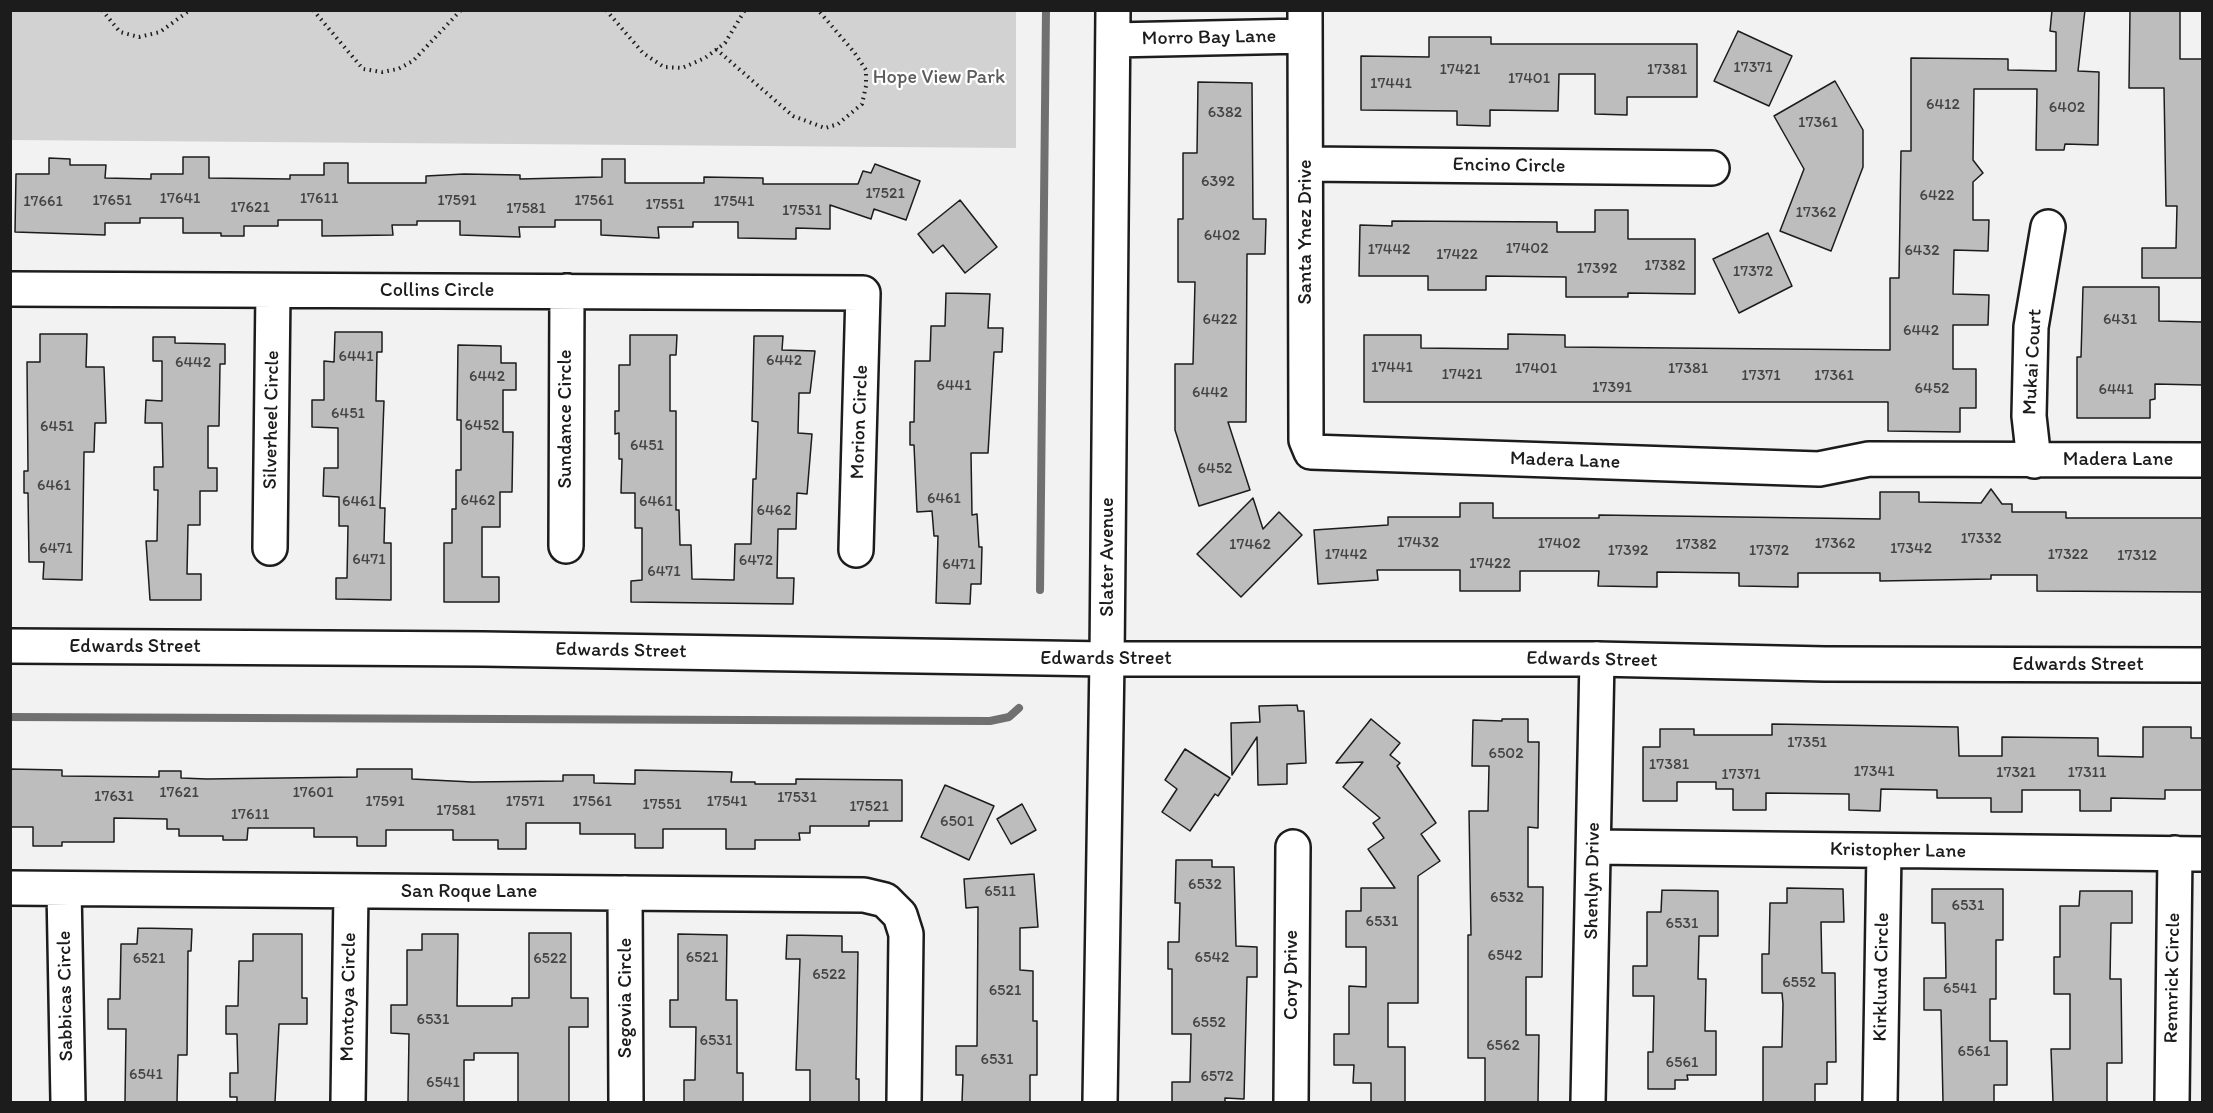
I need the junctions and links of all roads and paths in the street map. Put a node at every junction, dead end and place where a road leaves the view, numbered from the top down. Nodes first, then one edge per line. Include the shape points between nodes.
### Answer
1 (102, 10) edge
2 (190, 10) edge
3 (313, 10) edge
4 (461, 10) edge
5 (606, 10) edge
6 (745, 10) edge
7 (818, 10) edge
8 (1305, 23) edge
9 (1113, 25) edge
10 (716, 50) junction
11 (1306, 164) junction
12 (1712, 168) dead end
13 (2048, 227) dead end
14 (10, 289) edge
15 (273, 291) junction
16 (567, 291) junction
17 (863, 293) joint
18 (1311, 452) joint
19 (2202, 460) edge
20 (2034, 461) junction
21 (566, 546) dead end
22 (270, 548) dead end
23 (856, 550) dead end
24 (10, 646) edge
25 (1107, 659) junction
26 (1597, 659) junction
27 (2202, 665) edge
28 (1293, 847) dead end
29 (1594, 848) junction
30 (1884, 851) junction
31 (2189, 854) edge
32 (10, 888) edge
33 (64, 889) junction
34 (351, 891) junction
35 (625, 893) junction
36 (68, 1102) edge
37 (348, 1102) edge
38 (626, 1102) edge
39 (904, 1102) edge
40 (1100, 1102) edge
41 (1292, 1102) edge
42 (1588, 1102) edge
43 (1880, 1102) edge
44 (2172, 1102) edge

1 - 2 path via 120,32 139,37 160,32
3 - 4 path via 363,69 382,72 413,61
5 - 10 path via 643,53 664,67 682,68
6 - 10 path
7 - 10 path via 866,70 861,104 838,124 825,128 793,116
8 - 9 street, Morro Bay Lane
8 - 11 street, Santa Ynez Drive
9 - 25 street, Slater Avenue
11 - 12 street, Encino Circle
11 - 18 street, Santa Ynez Drive via 1306,440
13 - 20 street, Mukai Court via 2031,327 2029,416
14 - 15 street, Collins Circle
15 - 16 street, Collins Circle
15 - 22 street, Silverheel Circle
16 - 17 street, Collins Circle
16 - 21 street, Sundance Circle
17 - 23 street, Morion Circle
18 - 20 street, Madera Lane via 1819,470 1869,459
19 - 20 street, Madera Lane
24 - 25 street, Edwards Street
25 - 26 street, Edwards Street
25 - 40 street, Slater Avenue
26 - 27 street, Edwards Street
26 - 29 street, Shenlyn Drive
28 - 41 street, Cory Drive
29 - 30 street, Kristopher Lane
29 - 42 street, Shenlyn Drive
30 - 31 street, Kristopher Lane
30 - 43 street, Kirklund Circle
31 - 44 street, Rennrick Circle
32 - 33 street, San Roque Lane
33 - 34 street, San Roque Lane
33 - 36 street, Sabbicas Circle
34 - 35 street, San Roque Lane
34 - 37 street, Montoya Circle
35 - 38 street, Segovia Circle
35 - 39 street, San Roque Lane via 864,895 885,900 900,915 906,934

